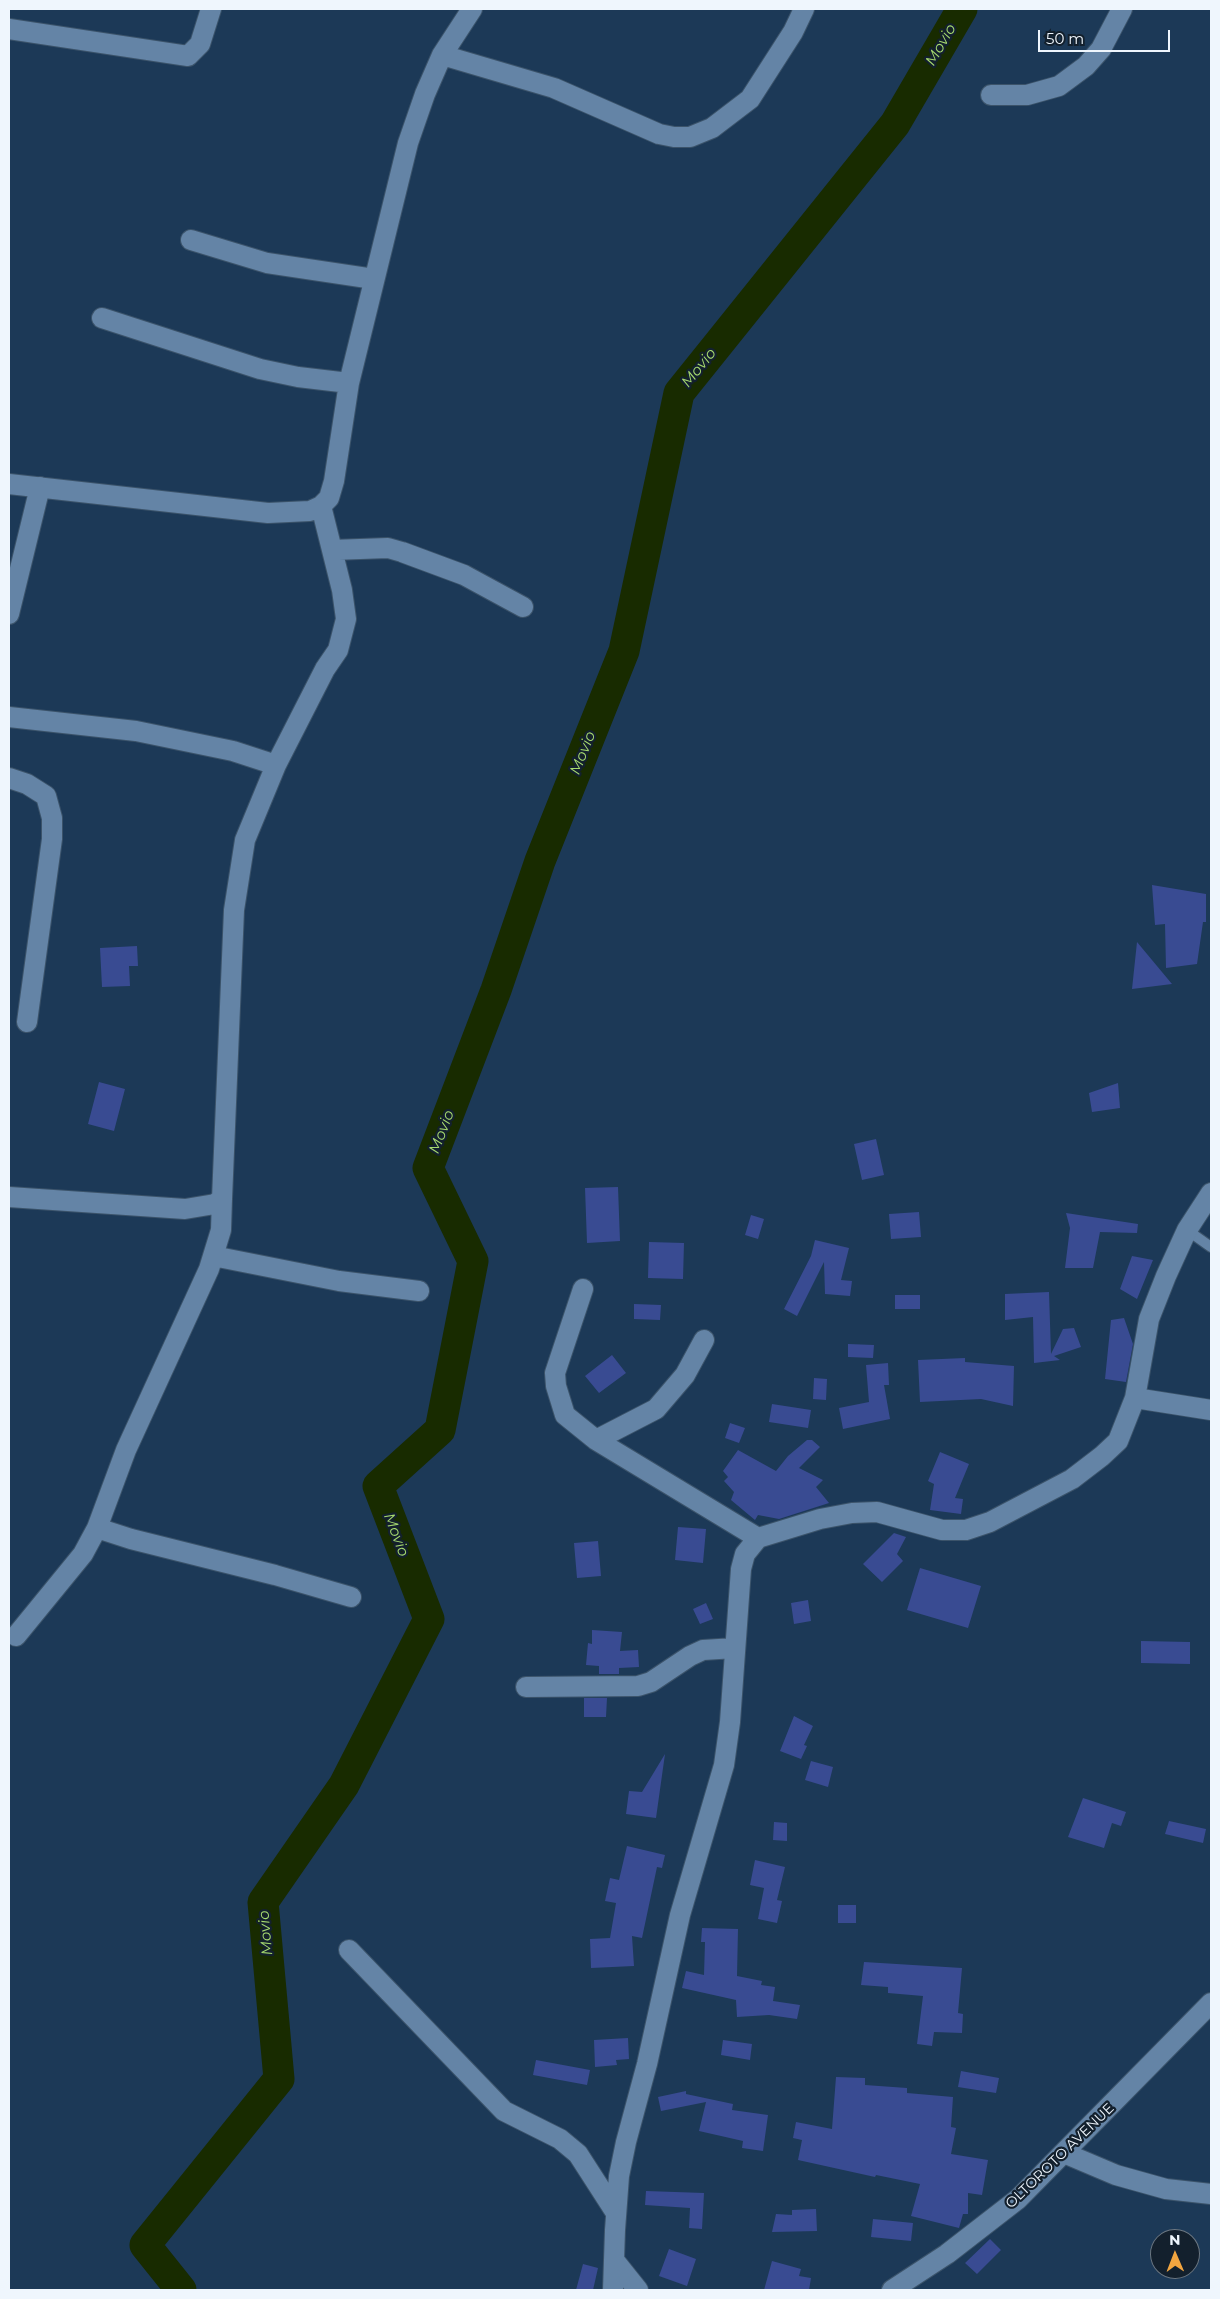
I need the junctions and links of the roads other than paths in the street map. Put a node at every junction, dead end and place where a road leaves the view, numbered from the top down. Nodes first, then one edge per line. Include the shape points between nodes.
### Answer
1 (211, 9) edge
2 (472, 9) edge
3 (804, 9) edge
4 (1122, 9) edge
5 (9, 29) edge
6 (442, 55) junction
7 (991, 94) dead end
8 (191, 240) dead end
9 (374, 279) junction
10 (102, 318) dead end
11 (349, 383) junction
12 (9, 484) edge
13 (40, 486) junction
14 (321, 506) junction
15 (332, 550) junction
16 (523, 607) dead end
17 (9, 614) edge
18 (9, 717) edge
19 (276, 765) junction
20 (9, 778) edge
21 (27, 1022) dead end
22 (1211, 1193) edge
23 (9, 1197) edge
24 (222, 1198) junction
25 (1187, 1230) junction
26 (1211, 1247) edge
27 (213, 1256) junction
28 (583, 1290) dead end
29 (419, 1291) dead end
30 (704, 1340) dead end
31 (1135, 1398) junction
32 (1211, 1410) edge
33 (596, 1440) junction
34 (97, 1528) junction
35 (758, 1538) junction
36 (351, 1597) dead end
37 (16, 1636) dead end
38 (735, 1648) junction
39 (526, 1687) dead end
40 (349, 1950) dead end
41 (1211, 2003) edge
42 (1064, 2153) junction
43 (1211, 2194) edge
44 (616, 2213) junction
45 (614, 2260) junction
46 (613, 2290) edge
47 (638, 2290) edge
48 (892, 2290) edge

1 - 5 street via 200,44 188,56
2 - 6 street
3 - 6 street via 750,99 712,128 690,137 658,134 554,88
4 - 7 street via 1101,49 1086,66 1059,86 1027,95
6 - 9 street via 408,144
8 - 9 street via 267,263
9 - 11 street
10 - 11 street via 260,369
11 - 14 street via 334,481 329,498
12 - 13 street
13 - 14 street via 101,496 268,513 310,511
13 - 17 street
14 - 15 street
15 - 16 street via 381,548 402,552 464,575
15 - 19 street via 346,619 343,638
18 - 19 street via 145,732 233,751
19 - 24 street via 245,840 234,910
20 - 21 street via 46,796 52,818 52,846
22 - 25 street
23 - 24 street via 185,1209 215,1204
24 - 27 street via 221,1230
25 - 26 lane
25 - 31 street via 1149,1319
27 - 29 street via 339,1281
27 - 34 street via 126,1450
28 - 33 street via 559,1358 556,1386 565,1416
30 - 33 street via 685,1375 656,1410
31 - 32 street
31 - 35 street via 1118,1441 1102,1456 1072,1480 990,1522 966,1530 942,1530 876,1512 852,1513
33 - 35 street
34 - 36 street
34 - 37 street via 83,1554
35 - 38 street via 745,1554 741,1569
38 - 39 street via 703,1650 651,1682 638,1686
38 - 44 street via 724,1765 680,1915 626,2142
40 - 44 street via 504,2111 560,2139 578,2154
41 - 42 street, OLTOROTO AVENUE
42 - 43 street via 1116,2175 1166,2189
42 - 48 street, OLTOROTO AVENUE via 988,2224
44 - 45 street
45 - 46 street
45 - 47 street

